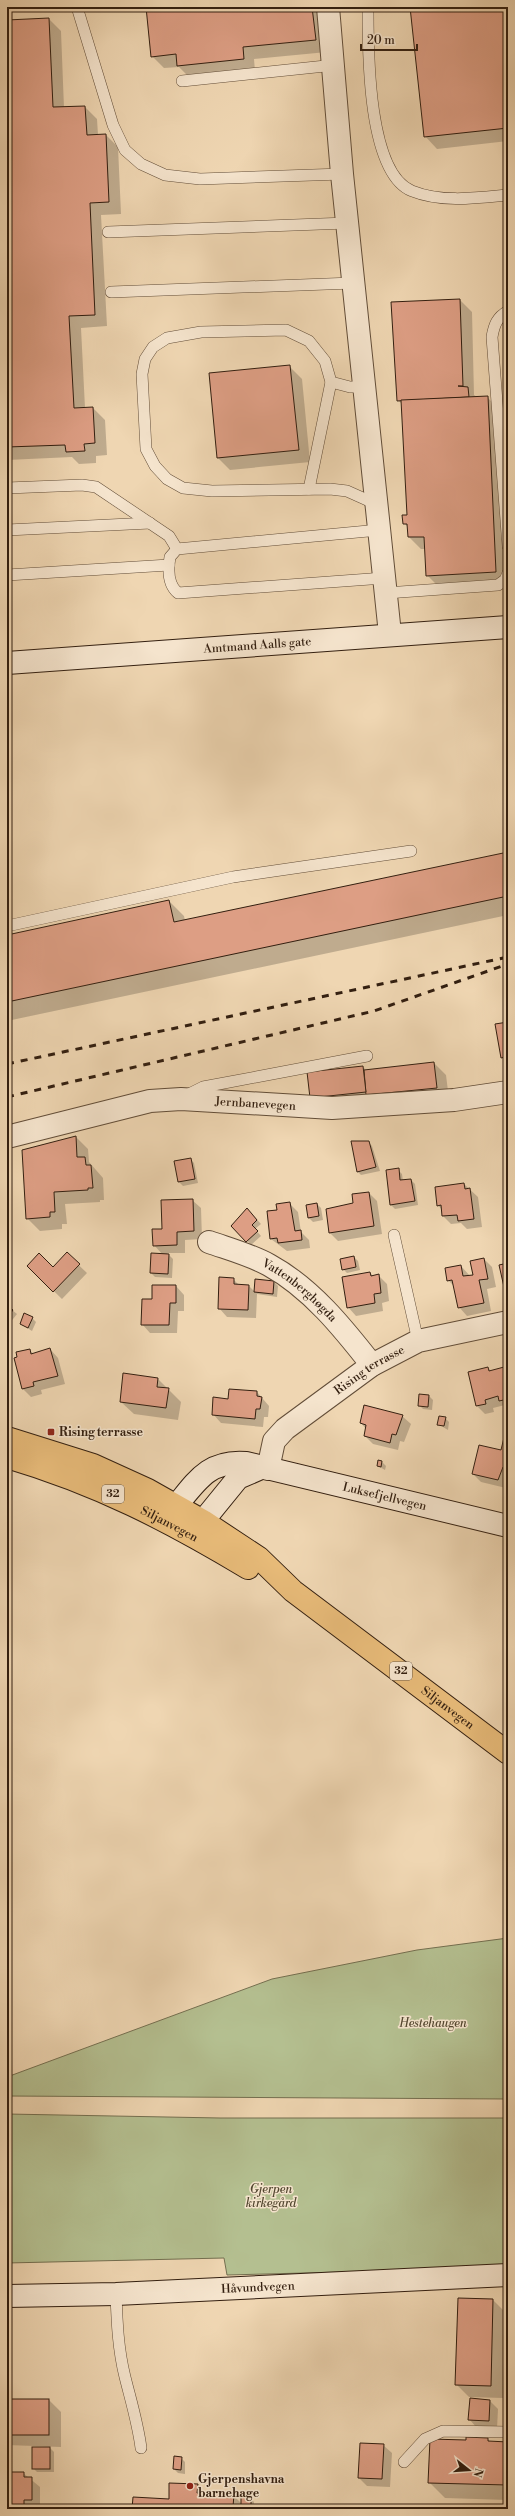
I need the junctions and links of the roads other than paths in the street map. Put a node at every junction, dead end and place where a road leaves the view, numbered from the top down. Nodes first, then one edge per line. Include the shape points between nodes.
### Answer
1 (77, 7) edge
2 (328, 7) edge
3 (368, 7) edge
4 (334, 64) junction
5 (182, 81) dead end
6 (342, 174) junction
7 (508, 195) edge
8 (347, 223) junction
9 (108, 232) dead end
10 (353, 283) junction
11 (111, 292) dead end
12 (508, 311) edge
13 (332, 382) junction
14 (364, 387) junction
15 (7, 488) edge
16 (309, 490) junction
17 (376, 504) junction
18 (150, 523) junction
19 (7, 530) edge
20 (379, 530) junction
21 (508, 546) edge
22 (177, 549) junction
23 (169, 565) junction
24 (508, 573) edge
25 (7, 575) edge
26 (385, 585) junction
27 (508, 627) edge
28 (390, 634) junction
29 (7, 663) edge
30 (410, 851) dead end
31 (7, 926) edge
32 (367, 1056) dead end
33 (508, 1092) edge
34 (181, 1099) junction
35 (7, 1137) edge
36 (394, 1235) dead end
37 (209, 1242) dead end
38 (508, 1322) edge
39 (418, 1341) junction
40 (372, 1365) junction
41 (7, 1438) edge
42 (7, 1457) edge
43 (264, 1468) junction
44 (177, 1506) junction
45 (203, 1521) junction
46 (508, 1526) edge
47 (181, 1528) junction
48 (293, 1591) junction
49 (508, 1753) edge
50 (508, 2275) edge
51 (116, 2294) junction
52 (7, 2296) edge
53 (508, 2432) edge
54 (142, 2448) dead end
55 (404, 2462) dead end

1 - 6 lane via 113,125 125,150 141,164 165,175 200,179
2 - 4 street
3 - 7 lane via 370,87 387,166 398,182 411,191 427,196 461,200
4 - 5 lane
4 - 6 street
6 - 8 street
8 - 9 lane
8 - 10 street
10 - 11 lane
10 - 14 street
12 - 21 lane via 498,318 492,337
13 - 14 lane via 350,387
13 - 16 lane
13 - 16 lane via 325,361 309,341 286,330 201,332 167,338 153,347 145,359 142,374 146,449 155,466 167,479 183,488 212,491
14 - 17 street
15 - 18 lane via 82,484 96,487
16 - 17 lane via 347,491
17 - 20 street
18 - 19 lane
18 - 22 lane via 169,536
20 - 22 lane
20 - 26 street
22 - 23 lane via 170,557
23 - 25 lane
23 - 26 lane via 172,588 178,593
24 - 26 lane via 505,580 498,585
26 - 28 street
27 - 28 street, Amtmand Aalls gate
28 - 29 street, Amtmand Aalls gate
30 - 31 lane via 233,877
32 - 34 lane via 203,1087
33 - 34 street, Jernbanevegen via 391,1105 332,1108
34 - 35 street, Jernbanevegen via 150,1101
36 - 39 lane
37 - 40 street, Vattenberghøgda via 269,1265 298,1284 339,1324
38 - 39 street, Rising terrasse
39 - 40 street, Rising terrasse
40 - 43 street, Rising terrasse via 286,1429 274,1441
41 - 44 main road, Siljanvegen / 32 via 65,1455 117,1476
42 - 47 main road, Siljanvegen / 32 via 118,1496
43 - 44 street, Luksefjellvegen via 236,1462 226,1462 214,1467 200,1476
43 - 45 street via 238,1478
43 - 46 street, Luksefjellvegen
44 - 45 main road, Siljanvegen / 32
44 - 47 street
45 - 47 street
45 - 48 main road, Siljanvegen / 32 via 259,1558
47 - 48 main road, Siljanvegen / 32 via 253,1571
48 - 49 main road, Siljanvegen / 32
50 - 51 street, Håvundvegen
51 - 52 street, Håvundvegen
51 - 54 lane via 117,2334
53 - 55 lane via 443,2431 424,2439

